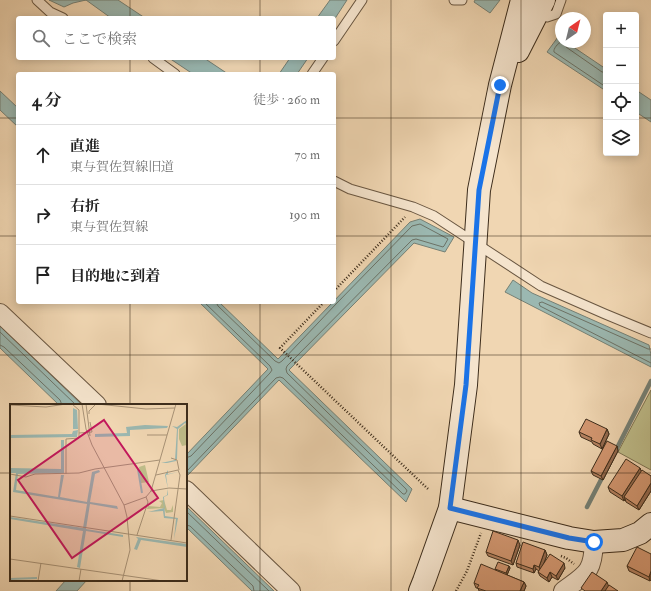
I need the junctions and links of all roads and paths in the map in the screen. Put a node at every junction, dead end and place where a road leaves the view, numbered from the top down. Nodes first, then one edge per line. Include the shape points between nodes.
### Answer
1 (37, 0) edge
2 (362, 0) edge
3 (454, 0) edge
4 (462, 0) edge
5 (561, 0) edge
6 (529, 3) edge
7 (59, 16) edge
8 (336, 38) edge
9 (156, 60) edge
10 (322, 60) edge
11 (172, 72) edge
12 (313, 72) edge
13 (336, 182) edge
14 (413, 207) junction
15 (476, 243) junction
16 (336, 289) edge
17 (322, 304) edge
18 (0, 313) edge
19 (651, 333) edge
20 (96, 404) edge
21 (428, 489) dead end
22 (187, 491) edge
23 (450, 508) junction
24 (483, 530) dead end
25 (647, 532) edge
26 (594, 542) junction
27 (559, 555) dead end
28 (585, 574) junction
29 (291, 591) edge
30 (420, 591) edge
31 (456, 591) edge
32 (563, 591) edge

1 - 7 lane
2 - 8 lane
3 - 4 lane
5 - 6 lane via 556,14 547,17
6 - 15 main road via 500,85 479,190
9 - 11 lane
10 - 12 lane
13 - 14 lane
14 - 15 lane via 434,216
14 - 16 path
15 - 19 lane via 541,286
15 - 23 main road via 466,385
17 - 21 path via 280,348
18 - 20 street
22 - 29 street
23 - 26 main road
23 - 30 main road
24 - 31 path
25 - 26 main road via 623,540
26 - 28 street via 591,567
27 - 28 path
28 - 32 street

